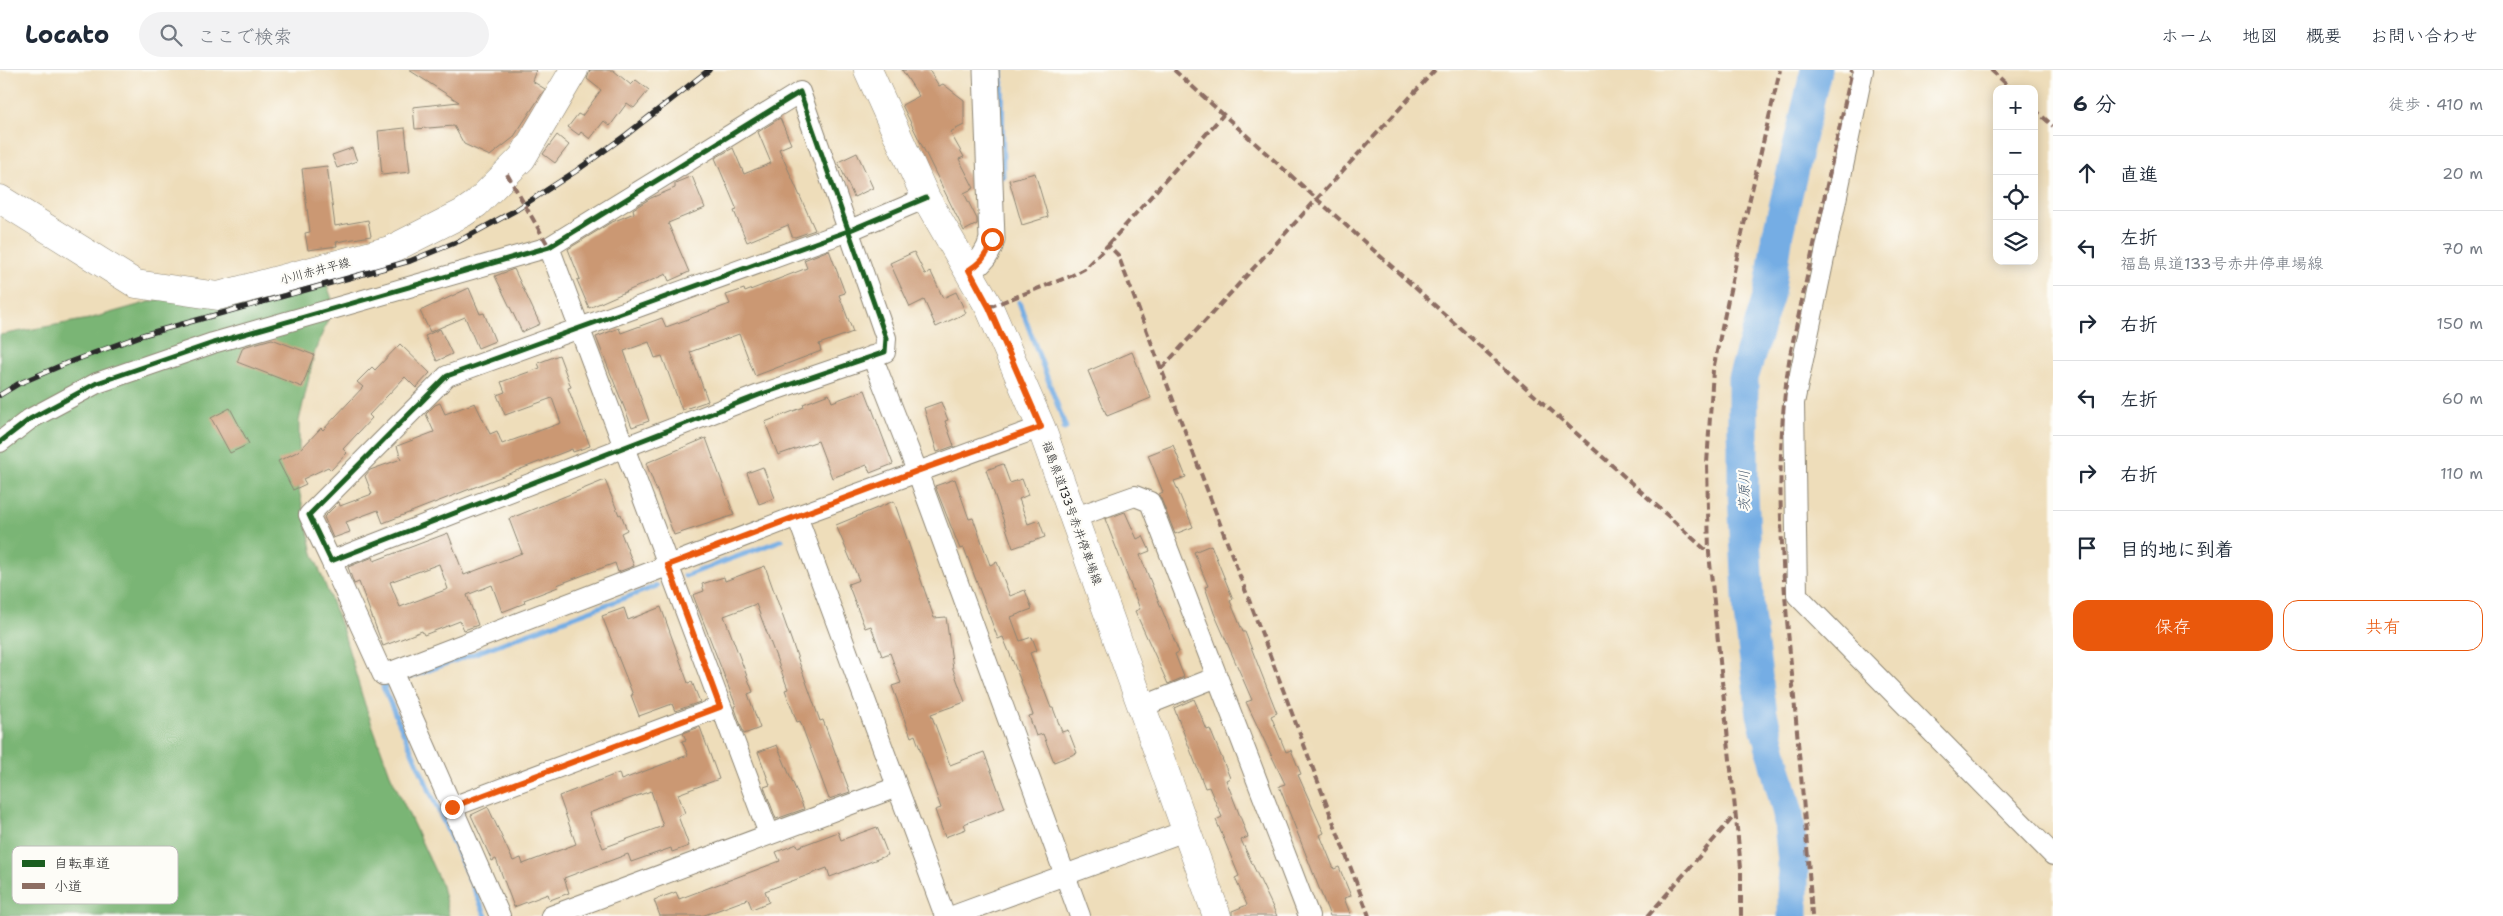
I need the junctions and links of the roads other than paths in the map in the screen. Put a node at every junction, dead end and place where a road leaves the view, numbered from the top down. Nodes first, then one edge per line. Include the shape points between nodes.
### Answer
1 (574, 70) edge
2 (868, 70) edge
3 (986, 70) edge
4 (1863, 70) edge
5 (926, 198) junction
6 (0, 199) edge
7 (848, 231) junction
8 (549, 247) junction
9 (969, 270) junction
10 (578, 329) junction
11 (872, 356) junction
12 (1041, 427) junction
13 (0, 442) edge
14 (623, 447) junction
15 (917, 471) junction
16 (796, 516) junction
17 (1074, 518) junction
18 (331, 561) junction
19 (668, 565) junction
20 (392, 671) junction
21 (1217, 678) junction
22 (720, 707) junction
23 (1141, 707) junction
24 (897, 787) junction
25 (452, 807) junction
26 (1185, 831) junction
27 (769, 834) junction
28 (2053, 855) edge
29 (1065, 875) junction
30 (500, 916) edge
31 (551, 916) edge
32 (945, 916) edge
33 (953, 916) edge
34 (1080, 916) edge
35 (1217, 916) edge
36 (1309, 916) edge

1 - 6 main road, 小川赤井平線 via 522,158 463,213 390,250 218,296 136,284
2 - 5 main road, 福島県道133号赤井停車場線
3 - 9 street via 992,239 989,250 978,265
4 - 28 street via 1794,403 1797,595
5 - 7 street
5 - 9 main road, 福島県道133号赤井停車場線
7 - 8 street via 800,92
7 - 10 street
7 - 11 street via 886,338 885,352
8 - 10 street
8 - 13 street via 213,343 97,382 30,419
9 - 12 main road, 福島県道133号赤井停車場線 via 989,307
10 - 14 street
10 - 18 street via 447,376 309,515
11 - 14 street
11 - 15 street
12 - 15 street
12 - 17 main road, 福島県道133号赤井停車場線
14 - 18 street
14 - 19 street
15 - 16 street
15 - 29 street
16 - 19 street
16 - 24 street
17 - 21 street via 1135,496 1150,502
17 - 23 main road, 福島県道133号赤井停車場線
18 - 20 street via 383,675
19 - 20 street
19 - 22 street
20 - 25 street
21 - 23 street
21 - 36 street
22 - 25 street
22 - 27 street
23 - 26 main road, 福島県道133号赤井停車場線
24 - 27 street
24 - 32 street
25 - 30 street
26 - 29 street
26 - 35 main road, 福島県道133号赤井停車場線
27 - 31 street
29 - 33 street
29 - 34 street

